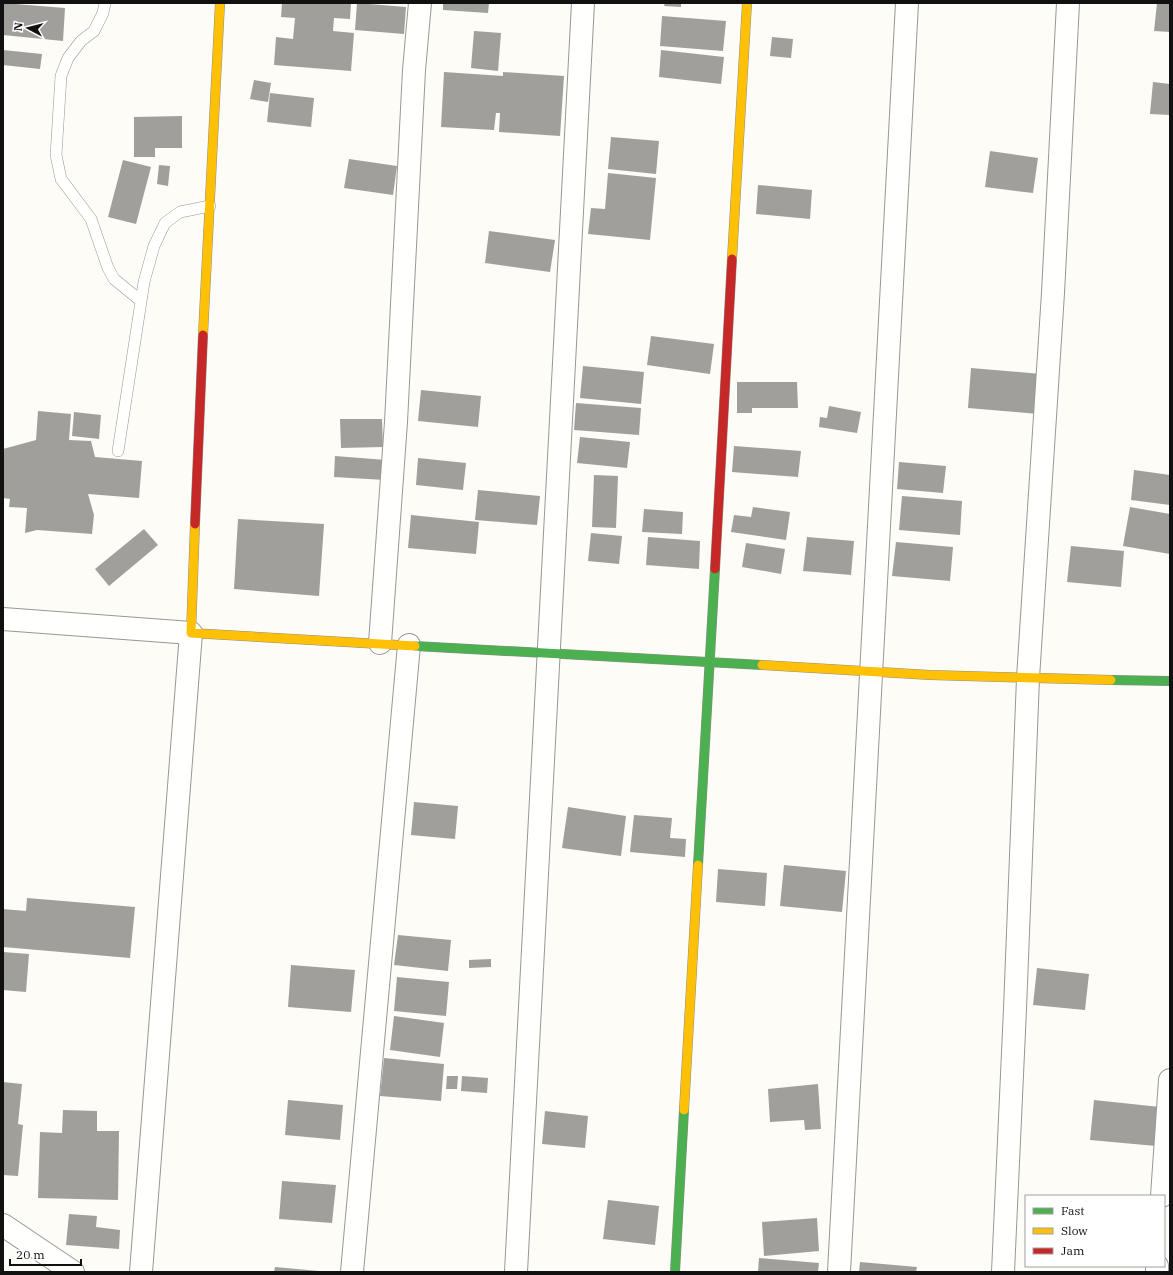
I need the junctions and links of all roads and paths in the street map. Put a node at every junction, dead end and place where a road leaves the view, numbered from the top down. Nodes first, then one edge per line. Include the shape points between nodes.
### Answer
1 (106, 3) edge
2 (220, 3) edge
3 (420, 3) edge
4 (583, 3) edge
5 (747, 3) edge
6 (907, 3) edge
7 (1068, 3) edge
8 (210, 206) junction
9 (141, 300) junction
10 (118, 452) dead end
11 (3, 619) edge
12 (191, 633) junction
13 (380, 643) junction
14 (409, 645) junction
15 (549, 653) junction
16 (709, 662) junction
17 (871, 672) junction
18 (1028, 678) junction
19 (1170, 681) edge
20 (1170, 1080) edge
21 (1162, 1195) edge
22 (3, 1225) edge
23 (73, 1272) edge
24 (141, 1272) edge
25 (352, 1272) edge
26 (516, 1272) edge
27 (675, 1272) edge
28 (839, 1272) edge
29 (1003, 1272) edge

1 - 9 lane via 94,31 81,41 68,58 61,76 56,155 62,179 91,219 114,279
2 - 8 street
3 - 13 street via 414,70 396,422
4 - 15 street
5 - 16 street
6 - 17 street
7 - 18 street via 1053,293
8 - 9 lane via 180,212 165,223 154,246
8 - 12 street
9 - 10 lane
11 - 12 street
12 - 13 street
12 - 24 street
13 - 14 street
14 - 15 street
14 - 25 street
15 - 16 street
15 - 26 street
16 - 17 street
16 - 27 street
17 - 18 street
17 - 28 street
18 - 19 street
18 - 29 street
20 - 21 street
22 - 23 street

